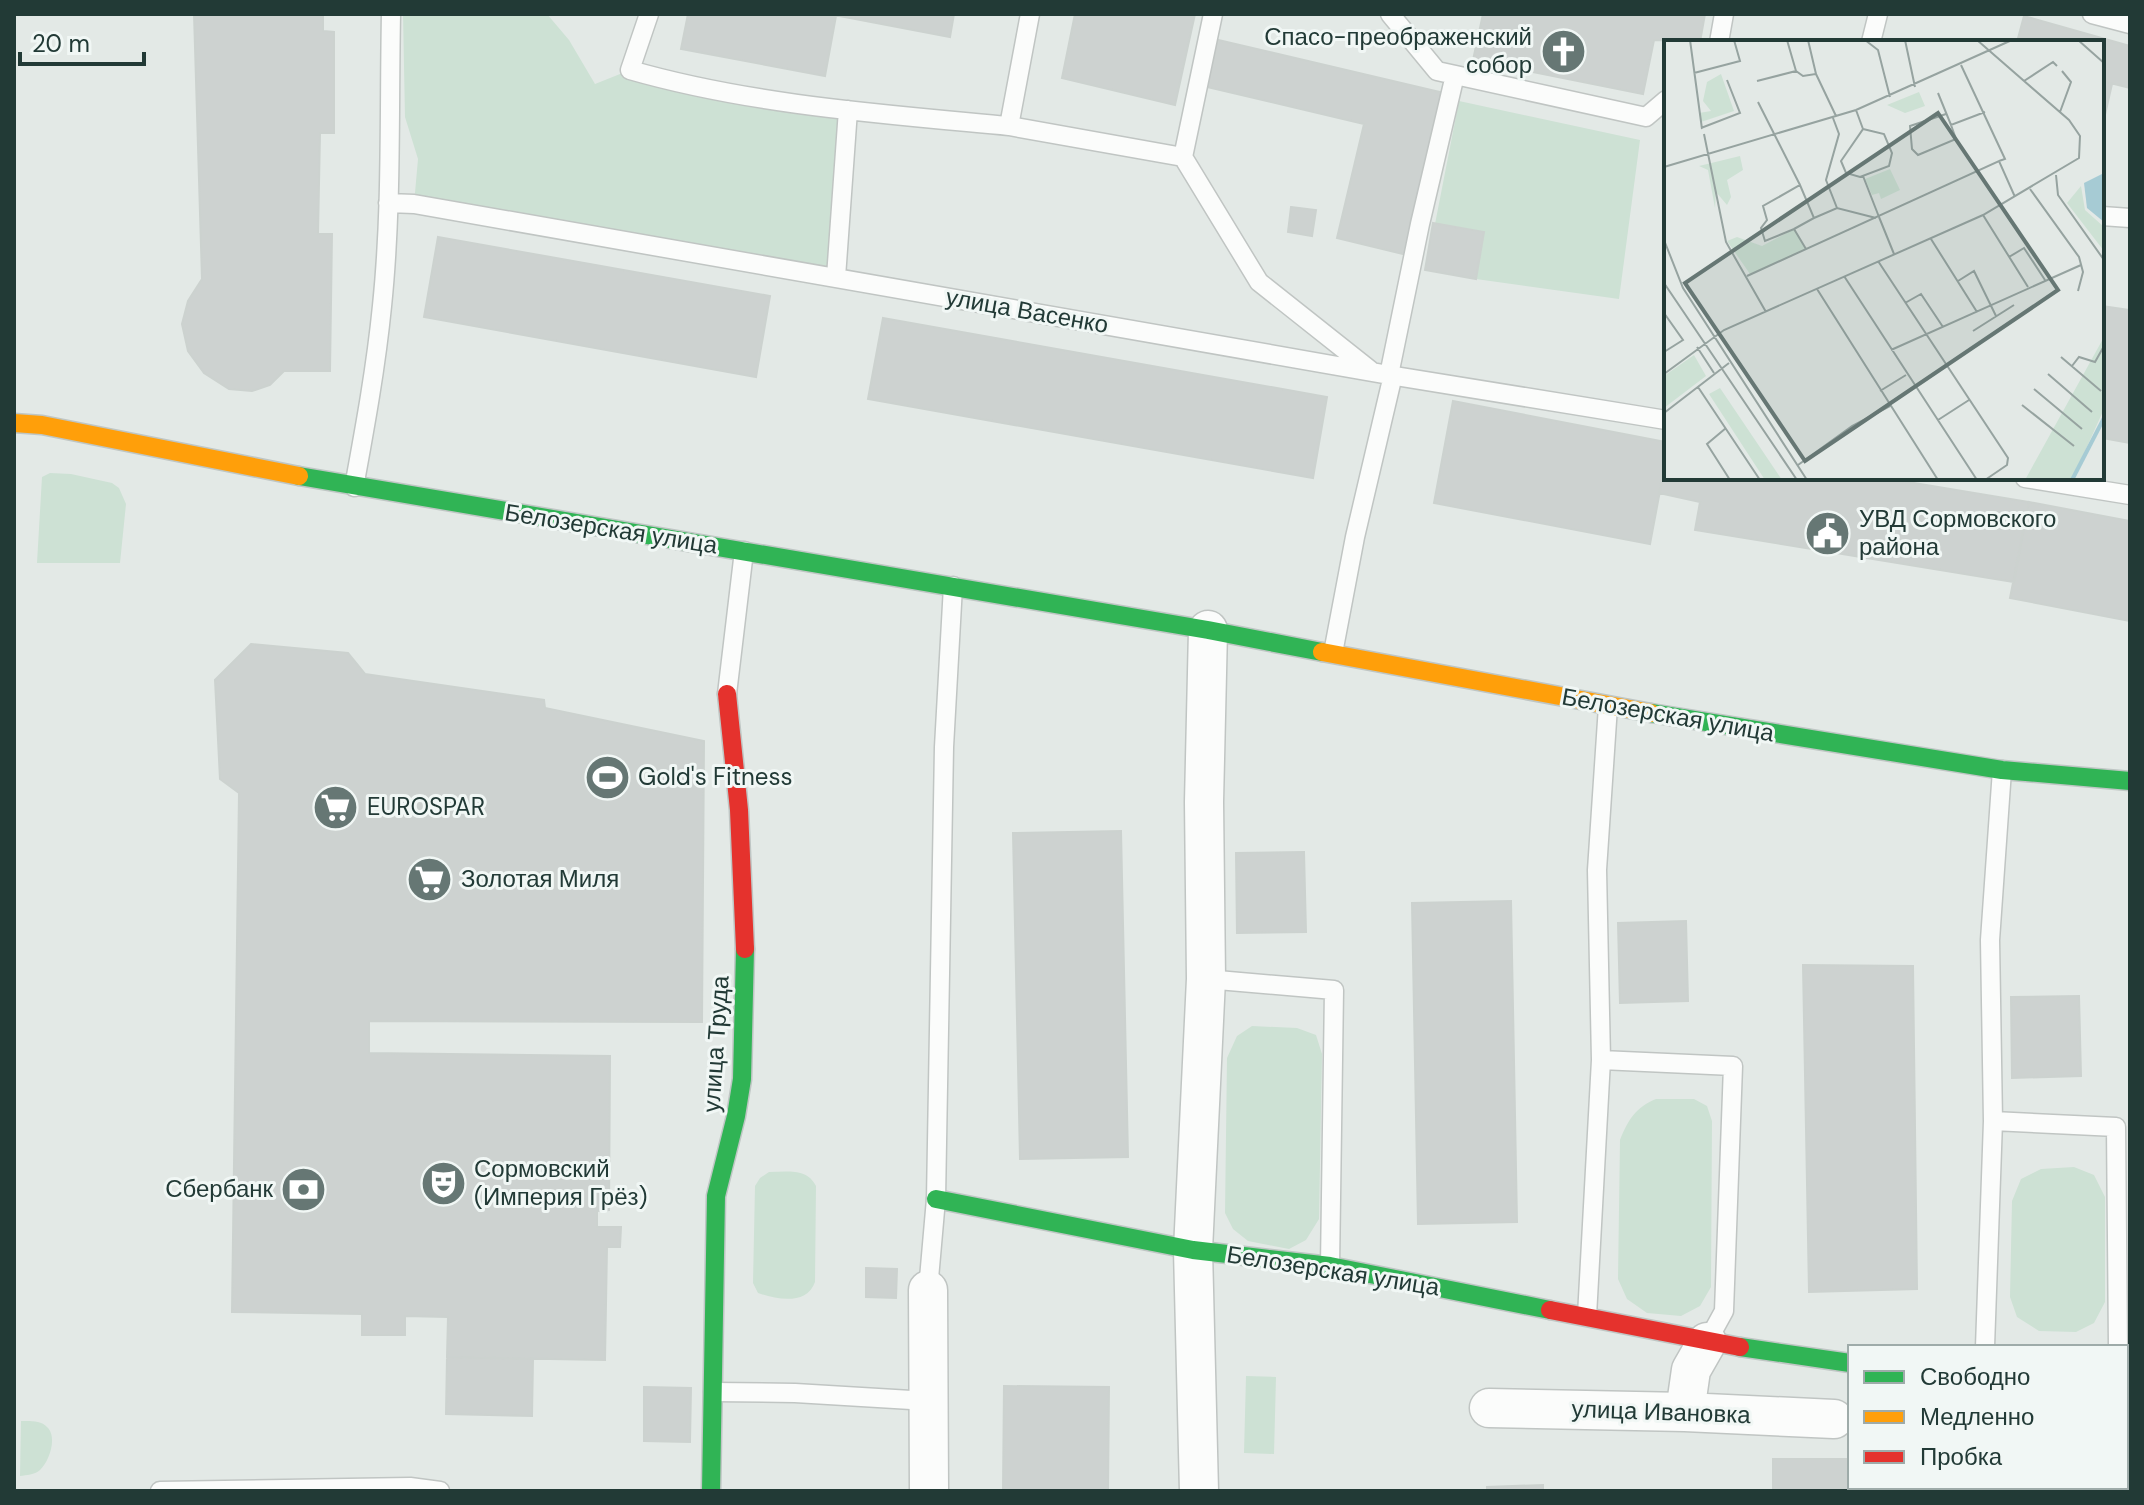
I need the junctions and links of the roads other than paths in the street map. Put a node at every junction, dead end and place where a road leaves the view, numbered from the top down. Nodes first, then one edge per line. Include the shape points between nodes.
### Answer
1 (391, 14) edge
2 (649, 14) edge
3 (1030, 14) edge
4 (1213, 14) edge
5 (1390, 14) edge
6 (1724, 14) edge
7 (1878, 14) edge
8 (2092, 14) edge
9 (2130, 24) edge
10 (1719, 40) edge
11 (1872, 40) edge
12 (1455, 75) junction
13 (1664, 102) edge
14 (848, 110) junction
15 (1009, 126) junction
16 (1183, 157) junction
17 (388, 203) junction
18 (2104, 216) edge
19 (2130, 218) edge
20 (836, 277) junction
21 (1385, 374) junction
22 (1664, 420) edge
23 (14, 423) edge
24 (2037, 480) edge
25 (354, 487) junction
26 (2130, 495) edge
27 (744, 551) junction
28 (953, 586) junction
29 (1208, 630) junction
30 (1333, 653) junction
31 (727, 694) joint
32 (1608, 706) junction
33 (2002, 770) junction
34 (2130, 781) edge
35 (1206, 979) junction
36 (1601, 1060) junction
37 (1993, 1121) junction
38 (936, 1199) junction
39 (1193, 1250) junction
40 (1330, 1266) junction
41 (928, 1290) joint
42 (1587, 1316) junction
43 (1707, 1342) junction
44 (1985, 1345) edge
45 (2118, 1345) edge
46 (1848, 1363) edge
47 (713, 1392) junction
48 (928, 1401) junction
49 (1489, 1408) dead end
50 (1685, 1412) junction
51 (1834, 1419) dead end
52 (160, 1491) edge
53 (440, 1491) edge
54 (711, 1491) edge
55 (929, 1491) edge
56 (1199, 1491) edge

1 - 17 lane
2 - 14 lane via 630,70 675,83
3 - 15 lane
4 - 16 lane
5 - 12 lane via 1437,71
6 - 10 lane
7 - 11 lane
8 - 9 lane
12 - 13 lane via 1646,117
12 - 21 lane
14 - 15 lane
14 - 20 lane
15 - 16 lane
16 - 21 lane via 1259,282
17 - 20 lane, улица Васенко
17 - 25 lane via 382,304
18 - 19 lane
20 - 21 lane, улица Васенко
21 - 22 lane, улица Васенко
21 - 30 lane
23 - 25 street, Белозерская улица
24 - 26 lane
25 - 27 street, Белозерская улица
27 - 28 street, Белозерская улица
27 - 31 lane
28 - 29 street, Белозерская улица
28 - 38 lane via 944,747
29 - 30 street, Белозерская улица
29 - 35 street, Белозерская улица
30 - 32 street, Белозерская улица
31 - 47 street, улица Труда via 739,784 746,940 742,1086 716,1196
32 - 33 street, Белозерская улица
32 - 36 lane via 1597,870
33 - 34 street, Белозерская улица
33 - 37 lane via 1990,940
35 - 39 street, Белозерская улица
35 - 40 lane via 1334,990
36 - 42 lane
36 - 43 lane via 1733,1066 1724,1311
37 - 44 lane
37 - 45 lane via 2116,1127
38 - 39 street, Белозерская улица
38 - 41 lane
39 - 40 street, Белозерская улица
39 - 56 street, Белозерская улица
40 - 42 street, Белозерская улица
41 - 48 street
42 - 43 street, Белозерская улица
43 - 46 street, Белозерская улица
43 - 50 street via 1691,1370
47 - 48 lane
47 - 54 street, улица Труда
48 - 55 street
49 - 50 street, улица Ивановка
50 - 51 street, улица Ивановка
52 - 53 lane

